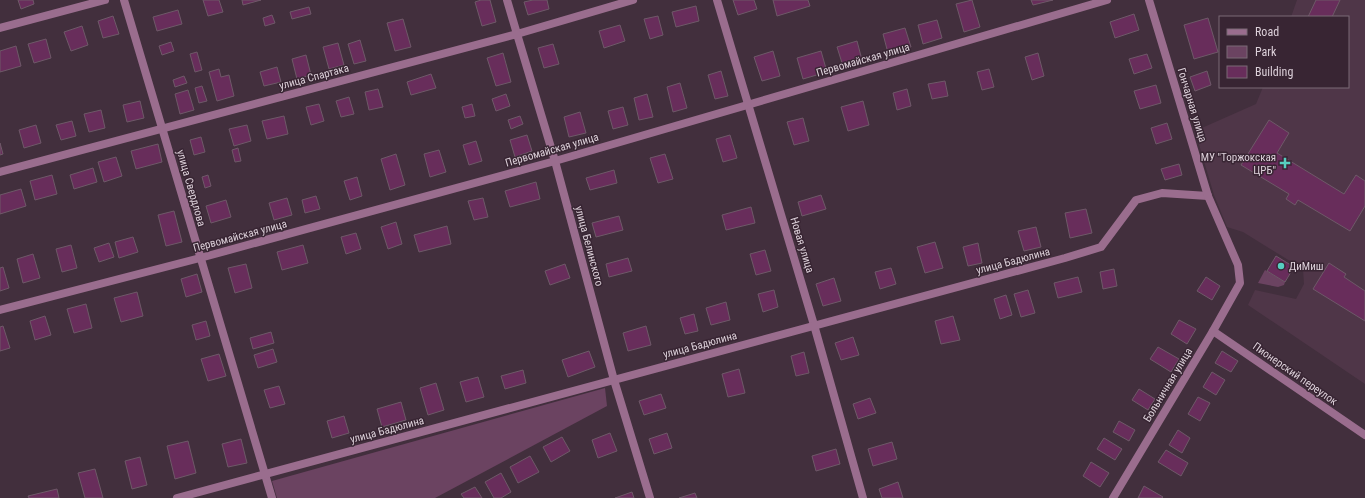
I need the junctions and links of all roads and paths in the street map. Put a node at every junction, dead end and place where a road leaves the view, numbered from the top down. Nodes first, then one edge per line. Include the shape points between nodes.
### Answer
1 (105, 0) edge
2 (124, 0) edge
3 (507, 0) edge
4 (633, 0) edge
5 (717, 0) edge
6 (1107, 0) edge
7 (1149, 0) edge
8 (0, 28) edge
9 (517, 34) junction
10 (749, 106) junction
11 (162, 128) junction
12 (555, 162) junction
13 (0, 172) edge
14 (1208, 196) junction
15 (200, 258) junction
16 (1240, 283) joint
17 (0, 310) edge
18 (814, 325) junction
19 (1213, 331) junction
20 (614, 380) junction
21 (1365, 435) edge
22 (265, 475) junction
23 (177, 498) edge
24 (272, 498) edge
25 (650, 498) edge
26 (862, 498) edge
27 (1113, 498) edge

1 - 8 street
2 - 11 street, улица Свердлова
3 - 9 street, улица Белинского
4 - 9 street, улица Спартака
5 - 10 street, Новая улица
6 - 10 street, Первомайская улица
7 - 14 street, Гончарная улица
9 - 11 street, улица Спартака
9 - 12 street, улица Белинского
10 - 12 street, Первомайская улица
10 - 18 street, Новая улица
11 - 13 street, улица Спартака
11 - 15 street, улица Свердлова
12 - 15 street, Первомайская улица
12 - 20 street, улица Белинского
14 - 16 street, Гончарная улица via 1234,255
14 - 18 street, улица Бадюлина via 1162,193 1136,200 1101,247
15 - 17 street, Первомайская улица
15 - 22 street, улица Свердлова
16 - 19 street, Больничная улица
18 - 20 street, улица Бадюлина
18 - 26 street, Новая улица
19 - 21 street, Пионерский переулок
19 - 27 street, Больничная улица
20 - 22 street, улица Бадюлина
20 - 25 street, улица Белинского
22 - 23 street, улица Бадюлина
22 - 24 street, улица Свердлова

